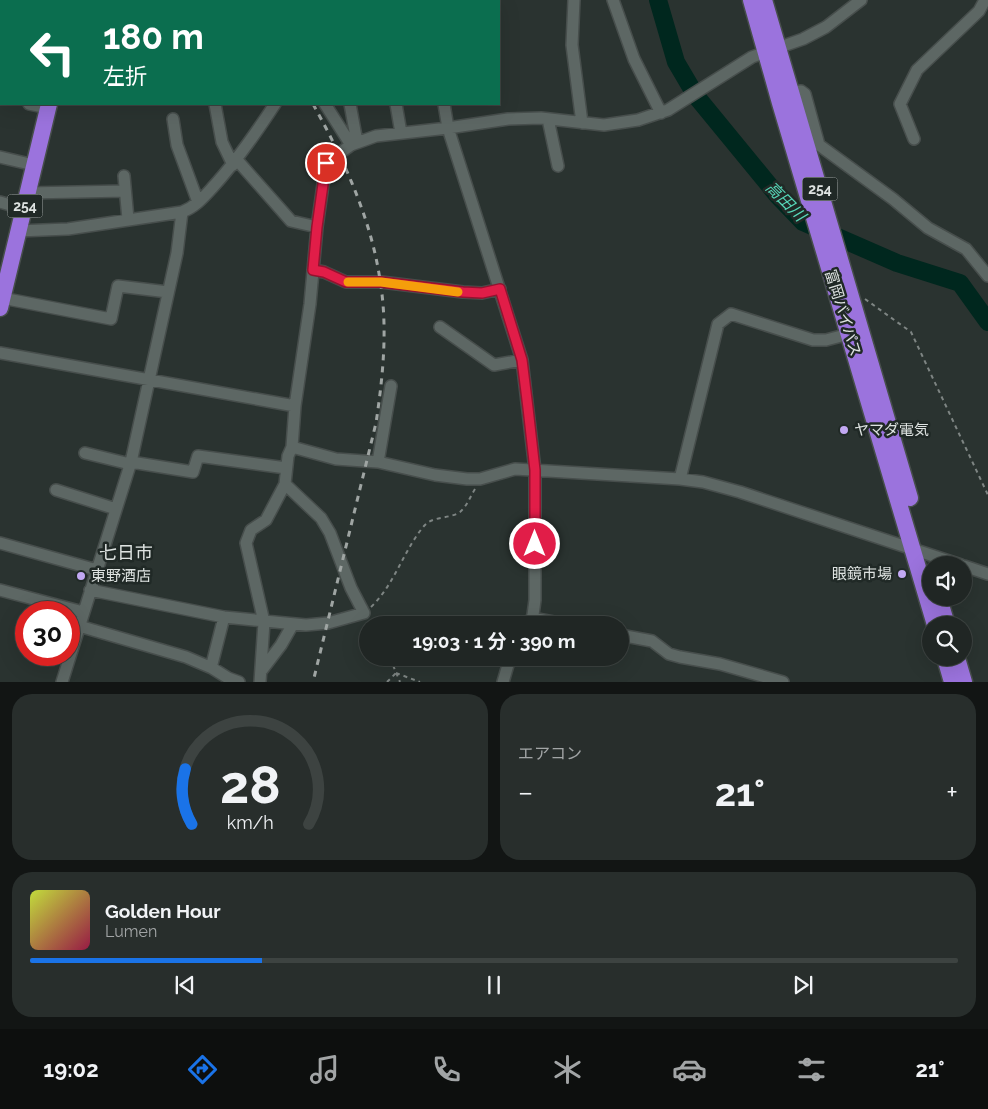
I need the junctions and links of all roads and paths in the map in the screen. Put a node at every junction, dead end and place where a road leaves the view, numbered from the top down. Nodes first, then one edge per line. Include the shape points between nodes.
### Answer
1 (574, 0) edge
2 (613, 0) edge
3 (751, 0) edge
4 (764, 0) edge
5 (861, 0) edge
6 (985, 0) edge
7 (772, 50) junction
8 (788, 98) junction
9 (216, 105) edge
10 (274, 105) edge
11 (326, 105) edge
12 (350, 105) edge
13 (396, 105) edge
14 (444, 105) edge
15 (48, 106) edge
16 (664, 112) junction
17 (173, 119) dead end
18 (548, 119) junction
19 (582, 123) junction
20 (448, 128) junction
21 (401, 133) junction
22 (914, 139) dead end
23 (354, 143) junction
24 (0, 157) edge
25 (235, 163) junction
26 (34, 165) junction
27 (558, 166) dead end
28 (124, 176) dead end
29 (125, 191) junction
30 (28, 193) junction
31 (0, 202) edge
32 (198, 202) junction
33 (24, 209) junction
34 (182, 212) junction
35 (128, 219) junction
36 (317, 227) junction
37 (18, 231) junction
38 (313, 270) junction
39 (988, 276) edge
40 (848, 283) junction
41 (500, 289) junction
42 (168, 292) junction
43 (1, 303) edge
44 (440, 327) dead end
45 (849, 334) junction
46 (0, 353) edge
47 (522, 360) junction
48 (149, 380) junction
49 (391, 386) dead end
50 (295, 406) junction
51 (292, 447) junction
52 (85, 453) dead end
53 (378, 462) junction
54 (131, 463) junction
55 (286, 468) junction
56 (535, 470) junction
57 (480, 479) junction
58 (680, 479) junction
59 (284, 484) junction
60 (56, 490) dead end
61 (988, 495) edge
62 (116, 509) junction
63 (0, 543) edge
64 (919, 550) junction
65 (922, 556) edge
66 (936, 556) edge
67 (972, 568) edge
68 (97, 570) junction
69 (988, 574) edge
70 (0, 590) edge
71 (90, 590) junction
72 (83, 612) junction
73 (364, 613) junction
74 (531, 616) edge
75 (933, 616) edge
76 (224, 617) junction
77 (80, 622) edge
78 (264, 622) junction
79 (293, 624) junction
80 (80, 626) edge
81 (629, 637) edge
82 (212, 664) dead end
83 (67, 666) edge
84 (393, 666) edge
85 (508, 666) edge
86 (947, 666) edge
87 (959, 666) edge
88 (396, 673) junction
89 (261, 677) edge
90 (62, 682) edge
91 (239, 682) edge
92 (387, 682) edge
93 (400, 682) edge
94 (420, 682) edge
95 (503, 682) edge
96 (783, 682) edge
97 (952, 682) edge
98 (964, 682) edge

1 - 19 street via 572,44
2 - 16 street via 634,59
3 - 7 highway, 富岡バイパス / 254
4 - 7 highway, 富岡バイパス / 254
5 - 7 street via 826,27
6 - 22 street via 979,11 912,78 900,104
7 - 8 highway, 富岡バイパス / 254
7 - 16 street via 752,57
8 - 39 street via 801,91 805,94 819,144 928,228 966,249
8 - 40 highway, 富岡バイパス / 254
8 - 45 highway, 富岡バイパス / 254 via 828,264
9 - 25 street via 222,142
10 - 25 street
11 - 23 street
12 - 23 street
13 - 21 street
14 - 20 street
15 - 26 highway, 254
16 - 19 street via 604,125
17 - 32 street via 177,145
18 - 19 street
18 - 20 street via 508,119
18 - 27 street
20 - 21 street
20 - 41 street
21 - 23 street
23 - 36 street via 326,163
24 - 26 street
25 - 32 street
25 - 36 street via 291,222
26 - 30 highway, 254
28 - 29 street
29 - 30 street
29 - 35 street
30 - 33 highway, 254
31 - 33 street
32 - 34 street
33 - 37 highway, 254
34 - 35 street
34 - 42 street via 178,253
35 - 37 street via 68,229
36 - 38 street
37 - 43 highway, 254
38 - 41 street via 346,282 381,282 482,293
38 - 50 street
40 - 61 path via 911,332
40 - 64 highway, 富岡バイパス / 254
41 - 47 street
42 - 43 street via 118,286 111,319
42 - 48 street
44 - 47 street via 494,365
45 - 58 street via 813,340 731,314 718,324
45 - 64 highway, 富岡バイパス / 254
46 - 48 street
47 - 56 street
48 - 50 street
48 - 54 street
49 - 53 street
50 - 51 street
51 - 53 street via 336,459
51 - 55 street
52 - 54 street
53 - 57 street via 435,475
54 - 55 street via 194,472 198,456
54 - 62 street
55 - 59 street
56 - 57 street via 515,469
56 - 58 street
56 - 74 street via 535,600
57 - 73 path via 459,513 426,524 385,592
58 - 64 street via 740,492
59 - 73 street via 326,526 350,588
59 - 78 street via 266,520 251,530 246,543
60 - 62 street
62 - 68 street
63 - 68 street
64 - 65 highway, 富岡バイパス / 254
64 - 66 street
64 - 75 highway, 富岡バイパス / 254
67 - 69 street
68 - 71 street
70 - 72 street
71 - 72 street
71 - 76 street
72 - 77 street
73 - 79 street via 328,623
76 - 78 street
76 - 82 street
78 - 79 street
78 - 89 street
79 - 89 street
80 - 91 street via 186,657
81 - 96 street via 652,641 680,657 720,664
83 - 90 street
84 - 88 path
85 - 95 street
86 - 97 highway
87 - 98 highway
88 - 92 path
88 - 93 path
88 - 94 path

